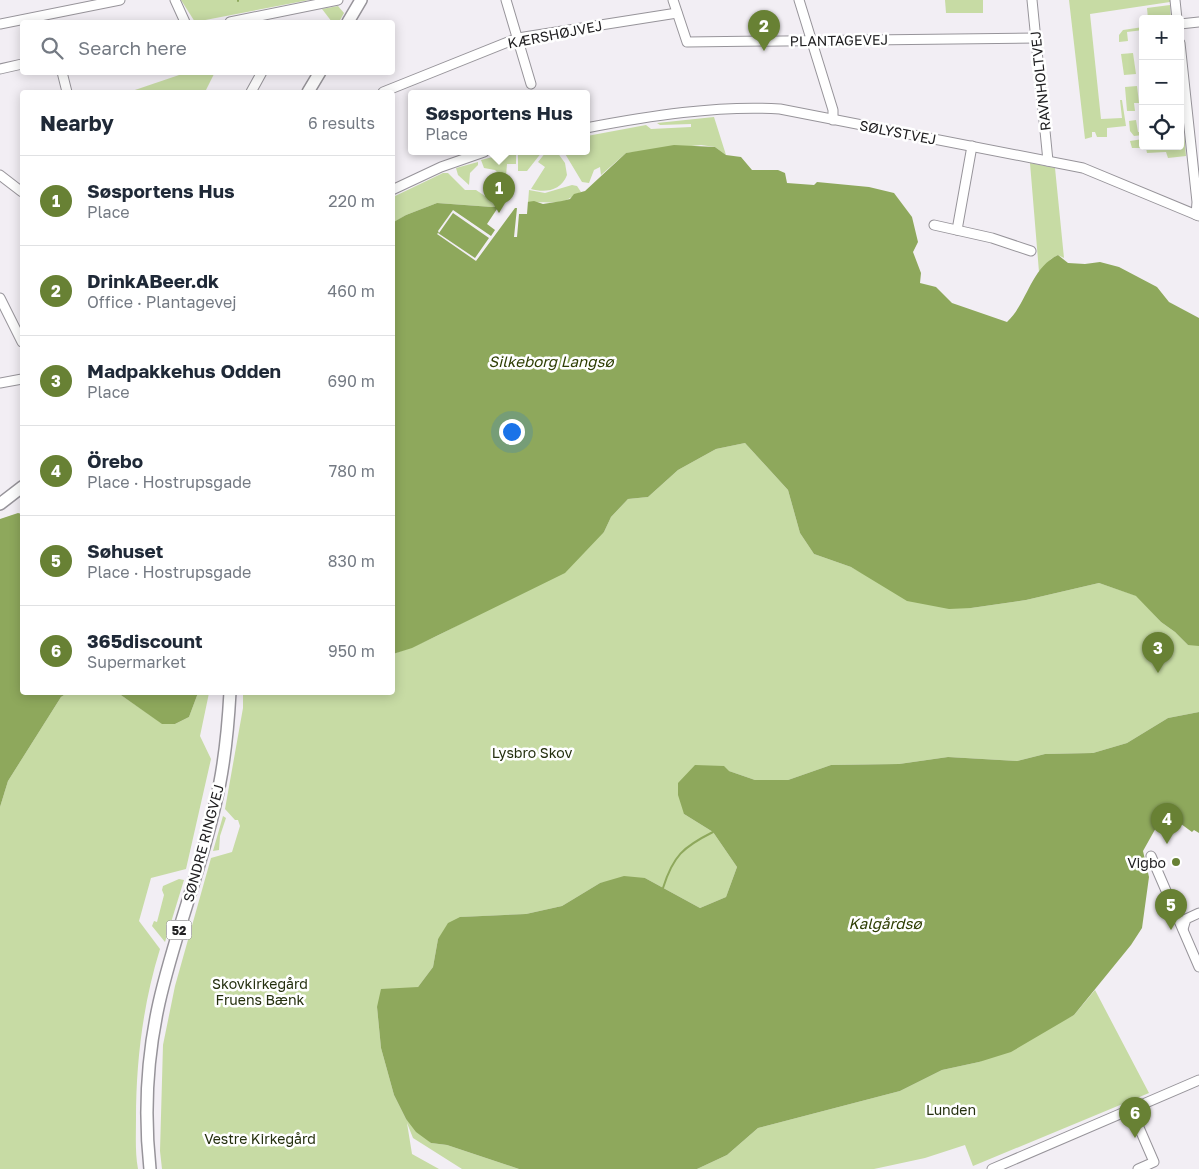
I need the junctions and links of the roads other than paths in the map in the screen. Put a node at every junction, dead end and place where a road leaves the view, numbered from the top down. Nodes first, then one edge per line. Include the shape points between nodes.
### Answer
1 (120, 0) edge
2 (175, 0) edge
3 (338, 0) edge
4 (361, 0) edge
5 (506, 0) edge
6 (673, 0) edge
7 (800, 0) edge
8 (1032, 0) edge
9 (1175, 0) edge
10 (677, 13) junction
11 (1177, 15) edge
12 (184, 20) edge
13 (240, 20) edge
14 (349, 20) edge
15 (1199, 22) edge
16 (0, 24) edge
17 (1184, 24) edge
18 (518, 38) junction
19 (1036, 38) junction
20 (811, 40) junction
21 (1182, 60) edge
22 (20, 64) edge
23 (0, 68) edge
24 (63, 75) edge
25 (260, 75) edge
26 (318, 75) edge
27 (531, 84) dead end
28 (66, 90) edge
29 (252, 90) edge
30 (309, 90) edge
31 (388, 90) edge
32 (833, 120) junction
33 (590, 127) edge
34 (972, 146) junction
35 (475, 155) edge
36 (1048, 161) junction
37 (0, 175) edge
38 (395, 189) edge
39 (20, 190) edge
40 (1197, 215) edge
41 (934, 225) dead end
42 (957, 230) junction
43 (1031, 251) dead end
44 (0, 298) edge
45 (20, 338) edge
46 (20, 379) edge
47 (0, 383) edge
48 (20, 489) edge
49 (0, 504) edge
50 (230, 695) edge
51 (1151, 856) dead end
52 (1199, 913) edge
53 (1183, 929) junction
54 (1199, 967) edge
55 (1199, 1080) edge
56 (1131, 1109) junction
57 (150, 1169) edge
58 (992, 1169) edge
59 (1138, 1169) edge

1 - 16 street
2 - 12 street
3 - 13 street
4 - 14 main road
5 - 18 street
6 - 10 street, PLANTAGEVEJ
7 - 20 street
8 - 19 street, RAVNHOLTVEJ
9 - 11 street
10 - 18 street, KÆRSHØJVEJ
10 - 20 street, PLANTAGEVEJ via 687,42
15 - 17 street
18 - 27 street
18 - 31 street, KÆRSHØJVEJ
19 - 20 street, PLANTAGEVEJ
19 - 36 street, RAVNHOLTVEJ
20 - 32 street via 833,110
21 - 40 street
22 - 23 street
24 - 28 street
25 - 29 street
26 - 30 main road
32 - 33 street, SØLYSTVEJ via 780,109 753,108
32 - 34 street, SØLYSTVEJ
34 - 36 street, SØLYSTVEJ
34 - 42 street
35 - 38 street
36 - 40 street, SØLYSTVEJ via 1107,176
37 - 39 street
41 - 42 street
42 - 43 street
44 - 45 street
46 - 47 street
48 - 49 main road
50 - 57 main road, SØNDRE RINGVEJ / 52 via 228,728 215,806 161,994 152,1043 147,1108
51 - 53 street
52 - 53 street via 1186,919
53 - 54 street
55 - 56 street
56 - 58 street
56 - 59 street via 1154,1162

